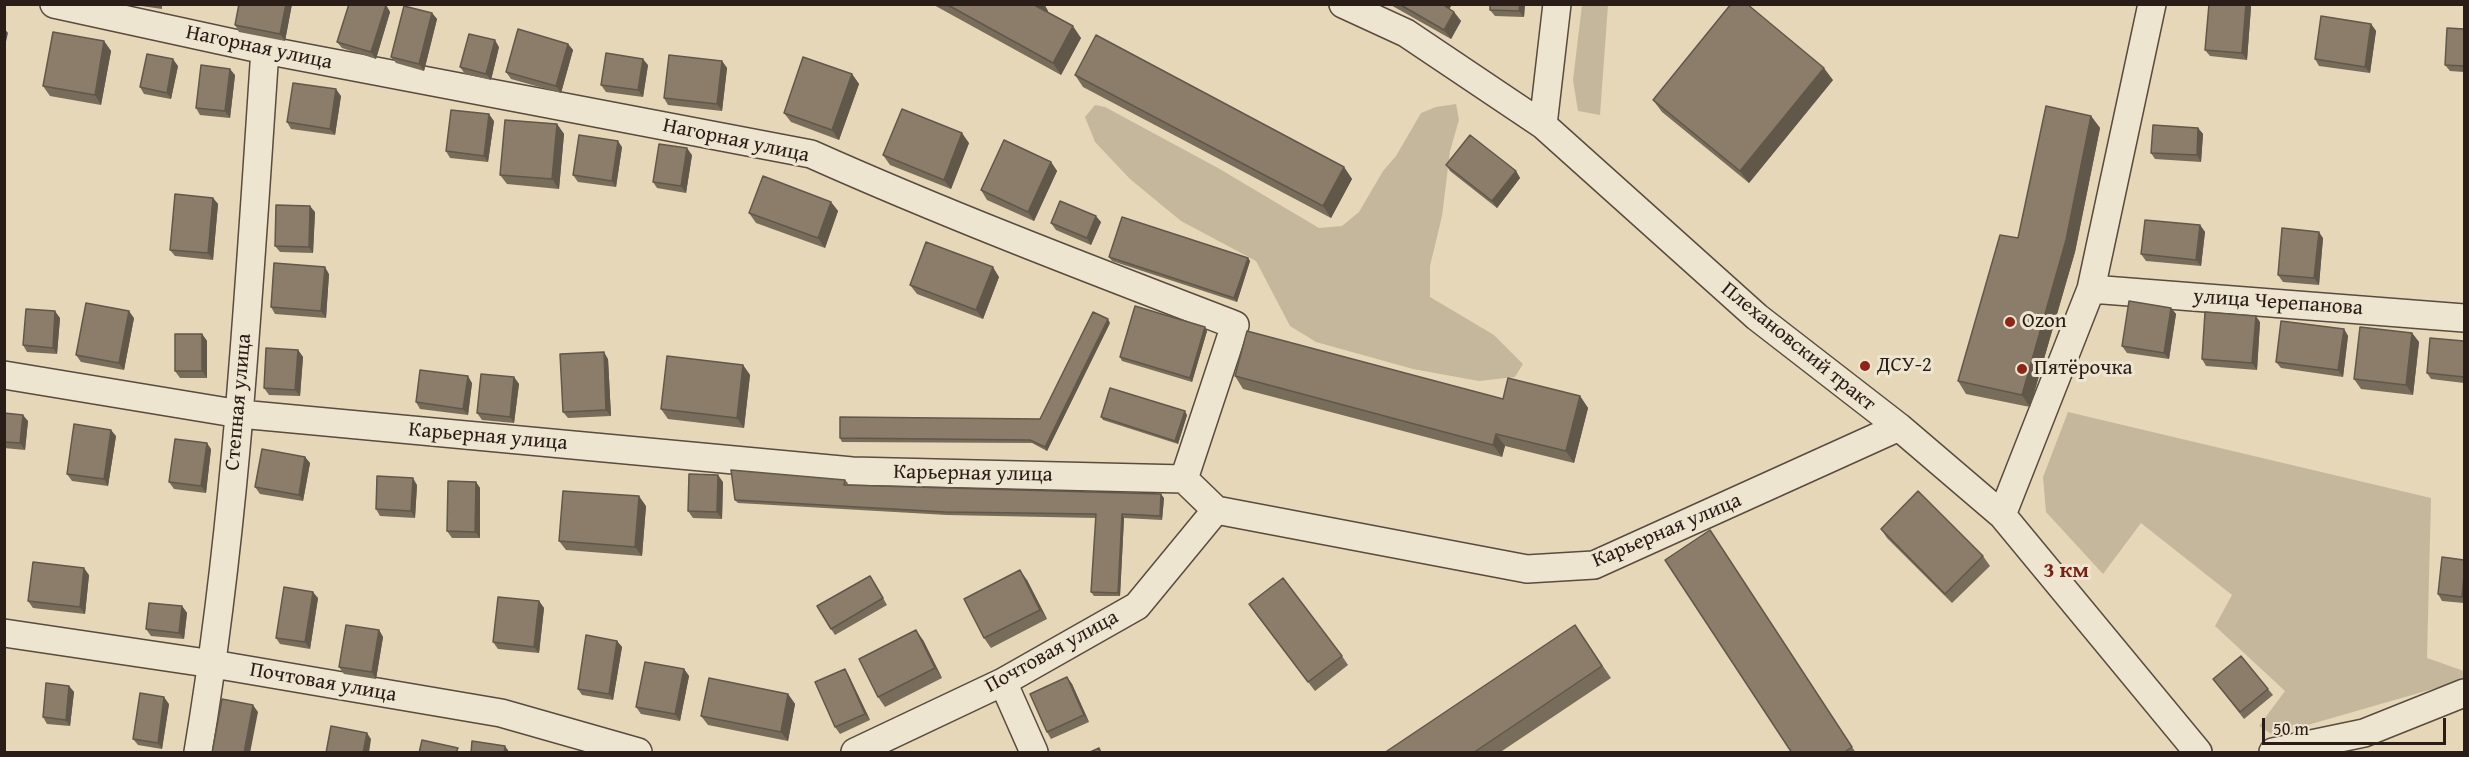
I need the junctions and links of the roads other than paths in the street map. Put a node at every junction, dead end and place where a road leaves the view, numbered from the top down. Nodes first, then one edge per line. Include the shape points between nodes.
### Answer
1 (54, 4) edge
2 (1343, 4) edge
3 (1557, 4) edge
4 (2152, 4) edge
5 (265, 50) junction
6 (1543, 125) junction
7 (2091, 289) junction
8 (2464, 318) edge
9 (4, 375) edge
10 (240, 414) junction
11 (1899, 427) junction
12 (1184, 479) junction
13 (1216, 510) junction
14 (2002, 514) junction
15 (4, 633) edge
16 (213, 664) junction
17 (1003, 682) junction
18 (2464, 693) edge
19 (198, 753) edge
20 (638, 753) edge
21 (855, 753) edge
22 (1034, 753) edge
23 (2198, 753) edge
24 (2273, 753) edge

1 - 5 street, Нагорная улица
2 - 6 street, Плехановский тракт via 1406,33
3 - 6 street
4 - 7 street
5 - 10 street, Степная улица
5 - 12 street, Нагорная улица via 811,154 872,182 1234,325
6 - 11 street, Плехановский тракт via 1757,317
7 - 8 street, улица Черепанова
7 - 14 street
9 - 10 street, Карьерная улица
10 - 12 street, Карьерная улица via 852,471
10 - 16 street, Степная улица
11 - 13 street, Карьерная улица via 1594,565 1527,569
11 - 14 street, Плехановский тракт
12 - 13 street
13 - 17 street, Почтовая улица via 1137,606
14 - 23 street, Плехановский тракт
15 - 16 street, Почтовая улица
16 - 19 street, Степная улица
16 - 20 street, Почтовая улица via 501,713
17 - 21 street, Почтовая улица
17 - 22 street
18 - 24 street via 2364,733

